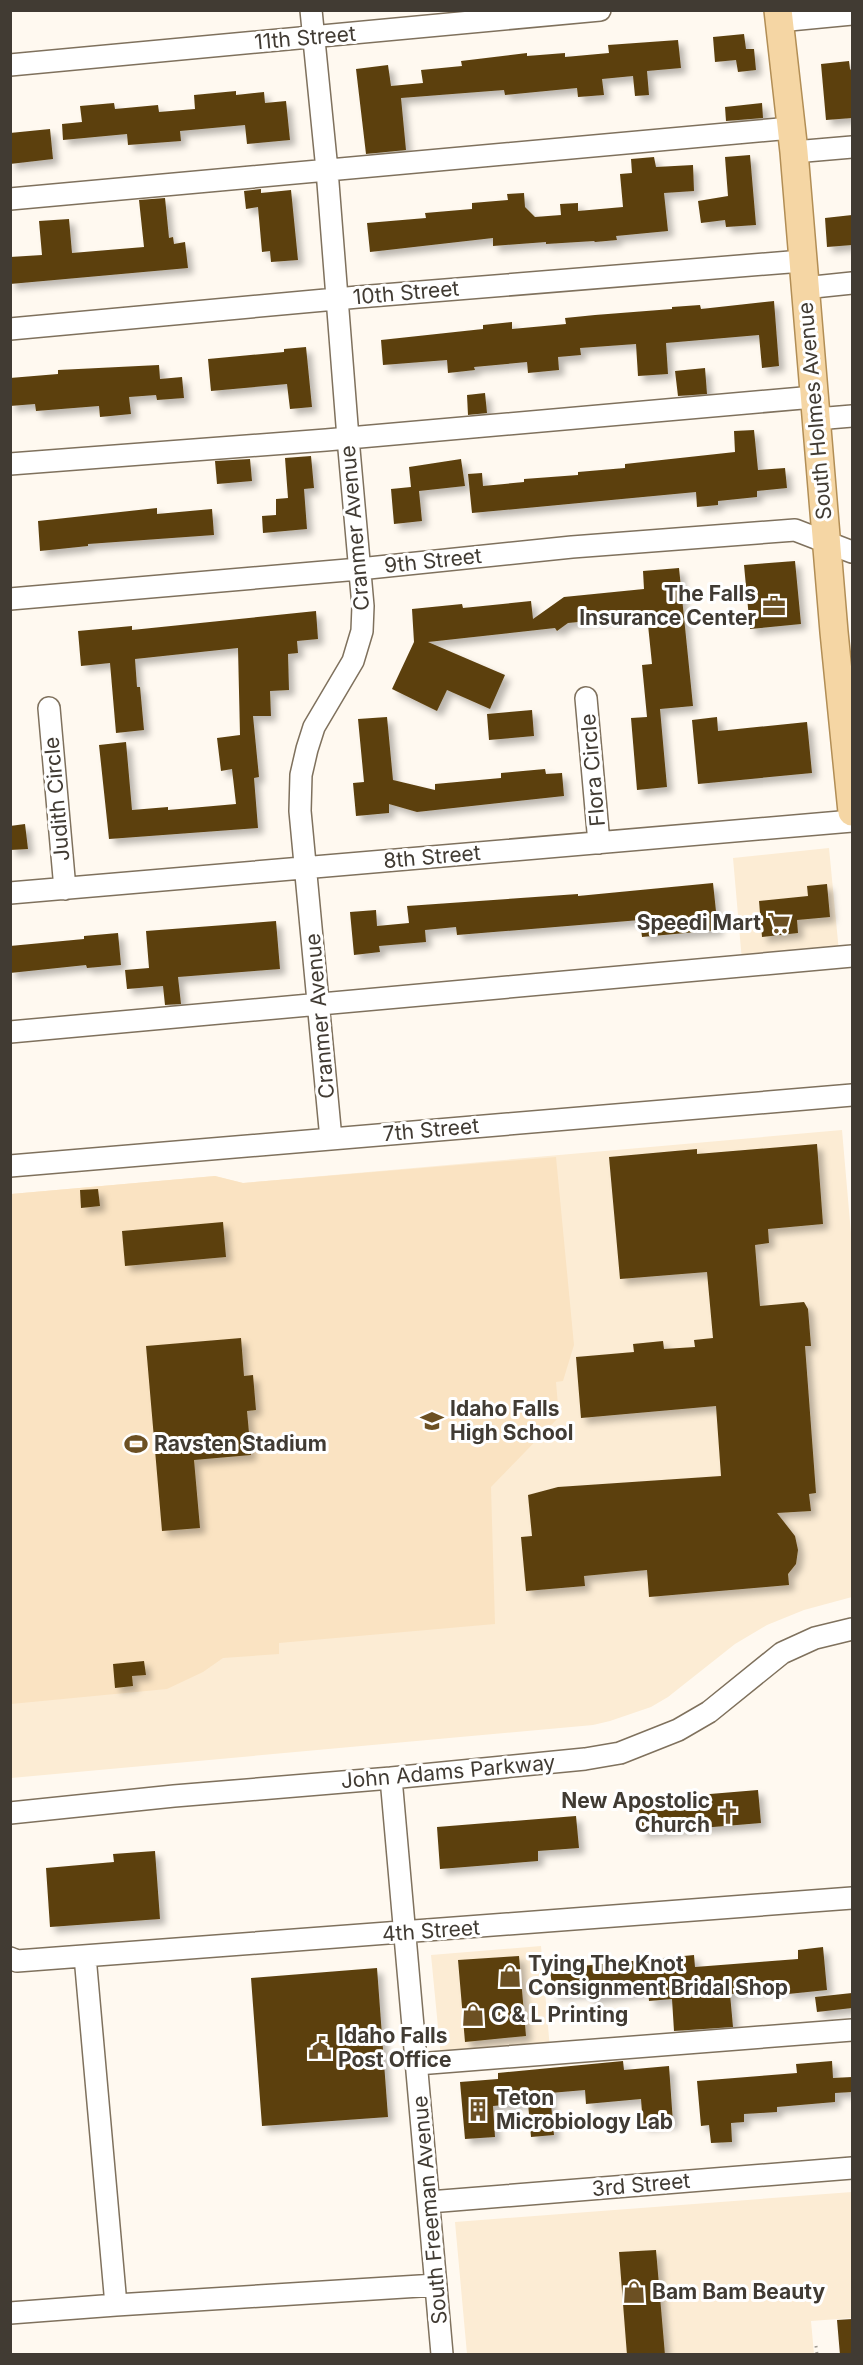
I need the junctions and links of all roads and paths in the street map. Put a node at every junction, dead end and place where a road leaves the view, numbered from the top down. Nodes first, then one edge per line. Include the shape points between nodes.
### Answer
1 (311, 10) edge
2 (600, 10) edge
3 (852, 14) edge
4 (778, 16) edge
5 (313, 38) junction
6 (10, 65) edge
7 (792, 140) junction
8 (852, 147) edge
9 (327, 170) junction
10 (10, 199) edge
11 (802, 261) junction
12 (852, 283) edge
13 (804, 288) junction
14 (338, 298) junction
15 (10, 329) edge
16 (815, 408) junction
17 (852, 416) edge
18 (348, 438) junction
19 (10, 464) edge
20 (827, 543) junction
21 (852, 552) edge
22 (359, 569) junction
23 (10, 599) edge
24 (843, 631) edge
25 (846, 688) edge
26 (586, 698) dead end
27 (49, 708) dead end
28 (852, 812) edge
29 (852, 821) edge
30 (599, 843) junction
31 (307, 868) junction
32 (65, 889) junction
33 (10, 893) edge
34 (852, 956) edge
35 (318, 1006) junction
36 (10, 1032) edge
37 (852, 1095) edge
38 (331, 1139) junction
39 (10, 1166) edge
40 (852, 1629) edge
41 (391, 1778) junction
42 (10, 1813) edge
43 (852, 1898) edge
44 (405, 1933) junction
45 (85, 1956) junction
46 (10, 1958) edge
47 (852, 2030) edge
48 (417, 2064) junction
49 (852, 2168) edge
50 (429, 2202) junction
51 (436, 2285) junction
52 (116, 2305) junction
53 (10, 2313) edge
54 (816, 2346) dead end
55 (442, 2355) edge
56 (817, 2355) edge

1 - 5 street, Cranmer Avenue
2 - 5 street, 11th Street
3 - 4 street
4 - 7 main road, South Holmes Avenue
5 - 6 street, 11th Street
5 - 9 street, Cranmer Avenue
7 - 8 street
7 - 9 street
7 - 11 main road, South Holmes Avenue
9 - 10 street
9 - 14 street, Cranmer Avenue
11 - 13 main road, South Holmes Avenue
11 - 14 street, 10th Street
12 - 13 street
13 - 16 main road, South Holmes Avenue
14 - 15 street, 10th Street
14 - 18 street, Cranmer Avenue
16 - 17 street
16 - 18 street
16 - 20 main road, South Holmes Avenue
18 - 19 street
18 - 22 street, Cranmer Avenue
20 - 21 street, 9th Street
20 - 22 street, 9th Street via 795,530
20 - 24 main road, South Holmes Avenue
22 - 23 street, 9th Street
22 - 31 street, Cranmer Avenue via 362,631 353,661 314,727 301,775 300,811
24 - 25 main road, South Holmes Avenue
25 - 28 main road, South Holmes Avenue
26 - 30 street, Flora Circle
27 - 32 street, Judith Circle
29 - 30 street, 8th Street
30 - 31 street, 8th Street
31 - 32 street, 8th Street
31 - 35 street, Cranmer Avenue
32 - 33 street, 8th Street
34 - 35 street
35 - 36 street
35 - 38 street, Cranmer Avenue
37 - 38 street, 7th Street
38 - 39 street, 7th Street
40 - 41 street, John Adams Parkway via 815,1638 782,1653 709,1712 678,1730 620,1753
41 - 42 street, John Adams Parkway
41 - 44 street, South Freeman Avenue
43 - 44 street, 4th Street
44 - 45 street, 4th Street
44 - 48 street, South Freeman Avenue
45 - 46 street, 4th Street via 17,1961
45 - 52 street
47 - 48 street
48 - 50 street, South Freeman Avenue
49 - 50 street, 3rd Street
50 - 51 street, South Freeman Avenue
51 - 52 street
51 - 55 street, South Freeman Avenue
52 - 53 street
54 - 56 path

